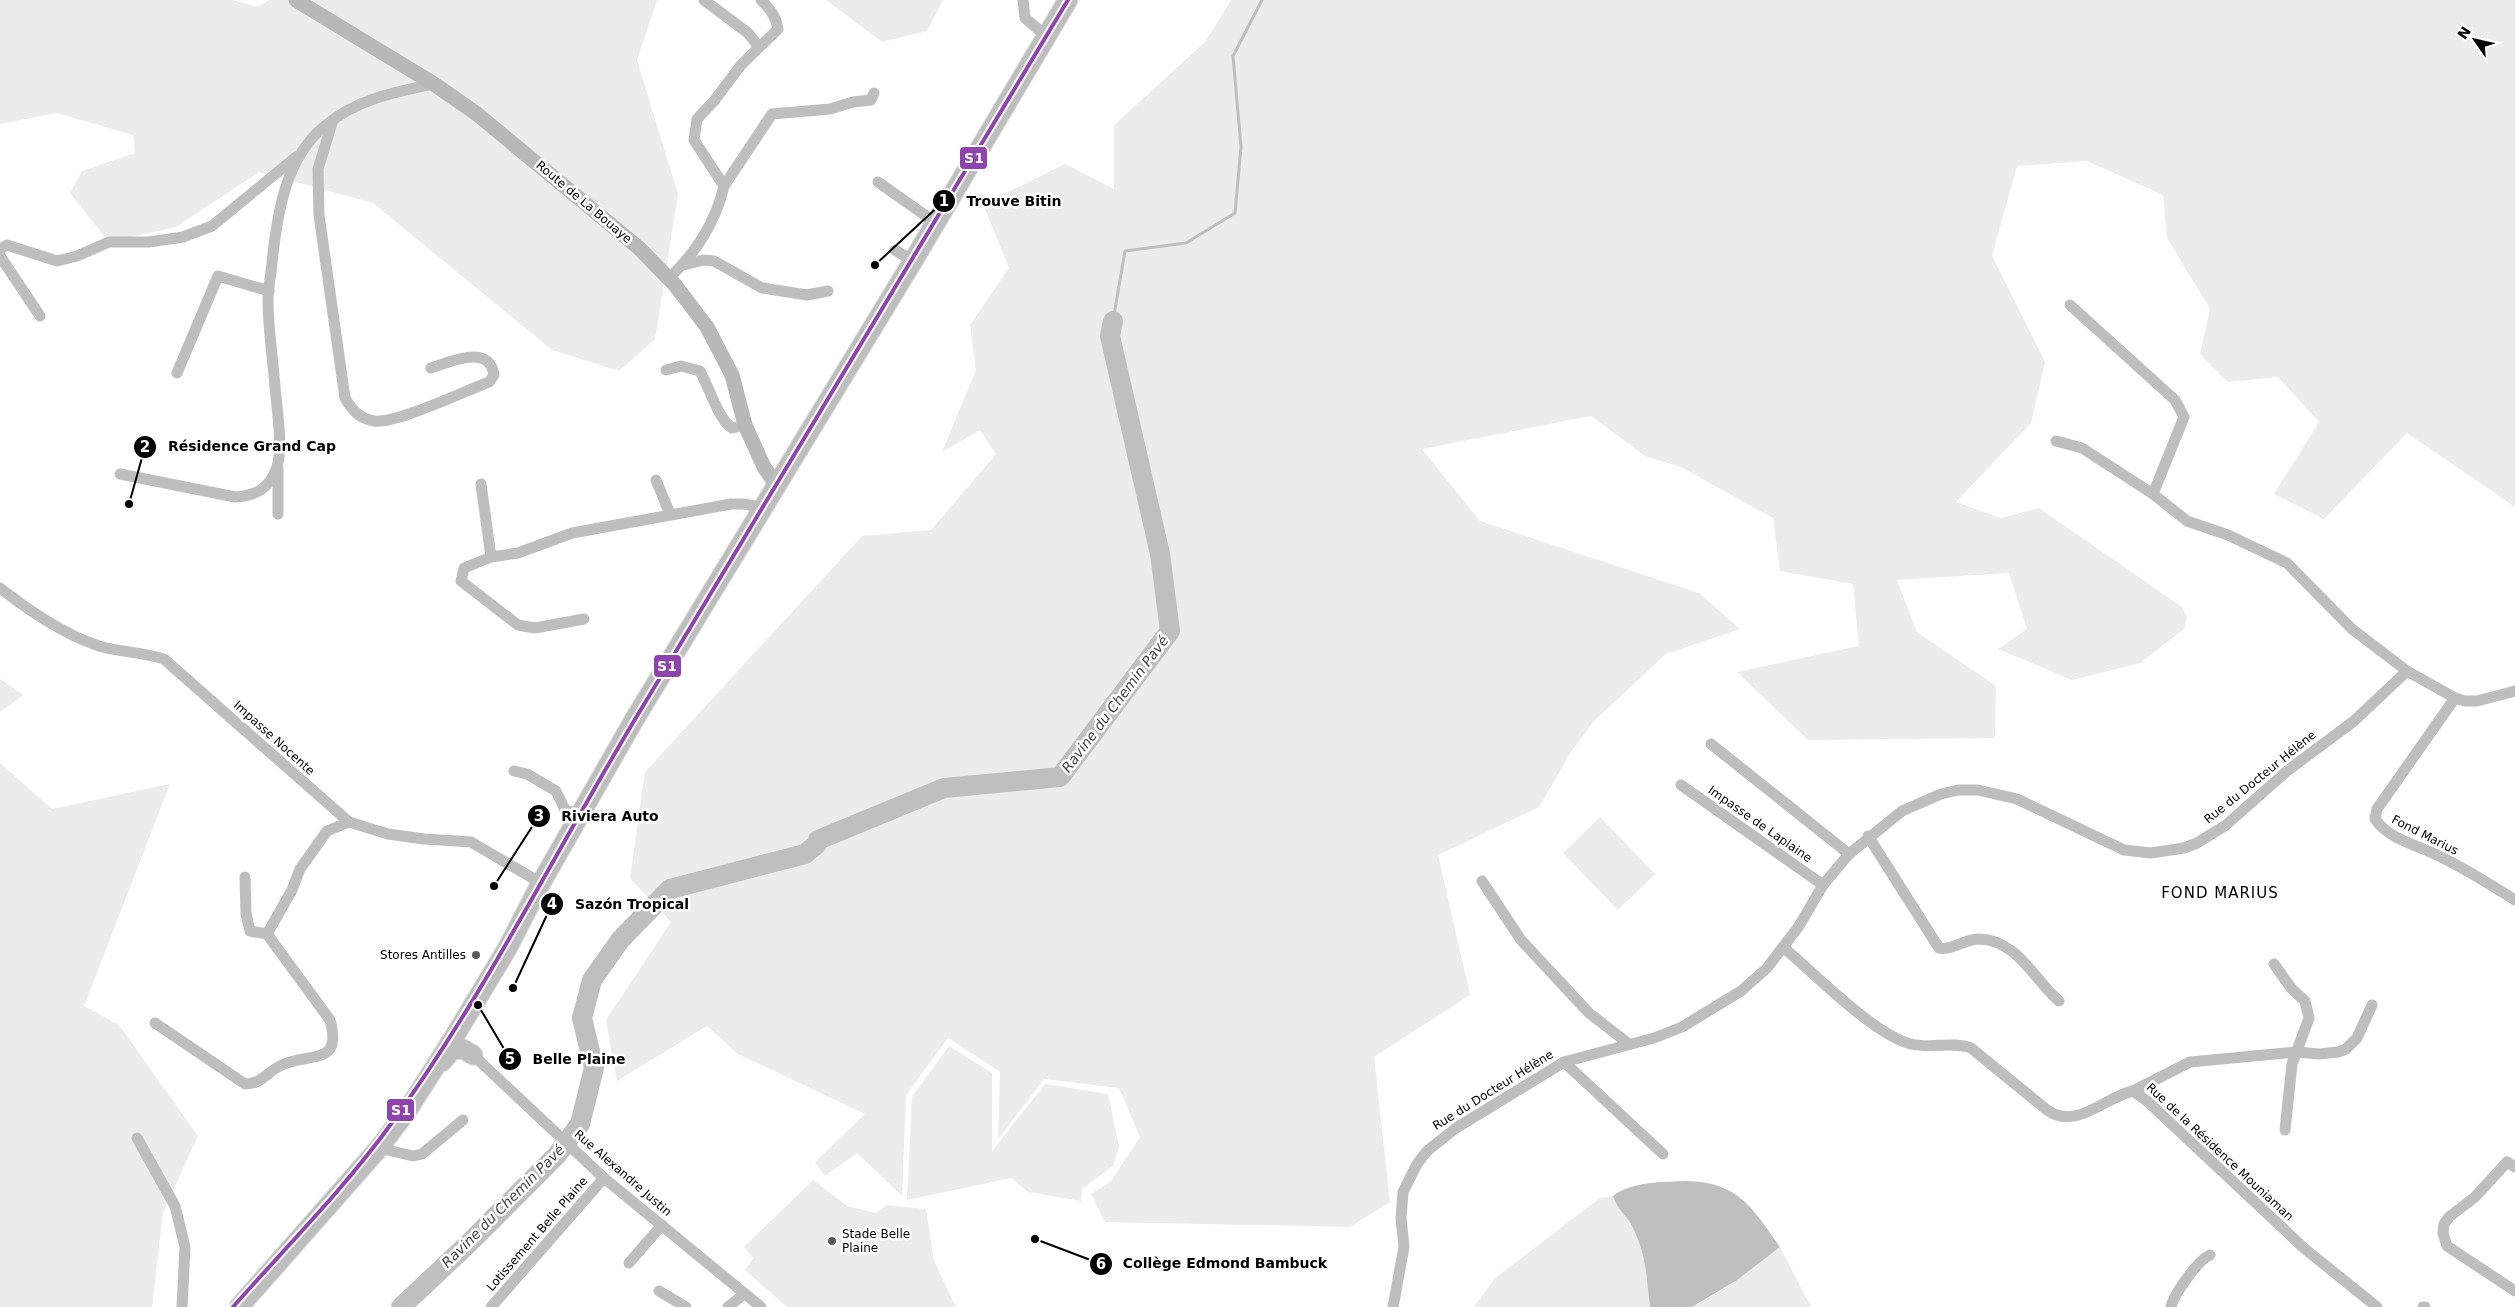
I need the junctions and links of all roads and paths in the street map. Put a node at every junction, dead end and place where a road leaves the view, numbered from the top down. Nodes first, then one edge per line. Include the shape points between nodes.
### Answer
1 (704, 0) edge
2 (761, 0) edge
3 (1023, 0) edge
4 (1068, 0) edge
5 (299, 1) edge
6 (1046, 36) junction
7 (759, 47) junction
8 (434, 84) junction
9 (874, 93) dead end
10 (333, 120) junction
11 (300, 154) junction
12 (878, 182) dead end
13 (724, 186) junction
14 (936, 223) junction
15 (0, 249) edge
16 (895, 250) dead end
17 (0, 256) edge
18 (913, 261) junction
19 (682, 265) junction
20 (669, 278) junction
21 (269, 291) junction
22 (828, 291) dead end
23 (2070, 305) dead end
24 (40, 316) dead end
25 (431, 368) dead end
26 (666, 370) dead end
27 (177, 373) dead end
28 (745, 425) junction
29 (2056, 441) dead end
30 (278, 462) junction
31 (120, 474) dead end
32 (656, 480) dead end
33 (481, 484) dead end
34 (777, 486) junction
35 (2153, 494) junction
36 (764, 508) junction
37 (278, 514) dead end
38 (670, 514) junction
39 (491, 557) junction
40 (0, 588) edge
41 (584, 619) dead end
42 (2407, 671) junction
43 (2515, 691) edge
44 (2455, 698) junction
45 (1710, 744) dead end
46 (514, 771) dead end
47 (1681, 785) dead end
48 (580, 815) junction
49 (349, 822) junction
50 (1868, 836) junction
51 (1849, 854) junction
52 (245, 877) dead end
53 (1482, 881) dead end
54 (541, 883) junction
55 (1822, 885) junction
56 (2515, 900) edge
57 (527, 911) junction
58 (267, 934) junction
59 (1783, 946) junction
60 (2274, 964) dead end
61 (2059, 1001) dead end
62 (2372, 1005) dead end
63 (472, 1007) junction
64 (155, 1023) dead end
65 (1629, 1044) junction
66 (2297, 1052) junction
67 (473, 1055) junction
68 (1564, 1062) junction
69 (423, 1086) junction
70 (2133, 1091) junction
71 (464, 1120) dead end
72 (2285, 1130) dead end
73 (137, 1138) dead end
74 (379, 1148) junction
75 (1663, 1154) dead end
76 (2511, 1165) edge
77 (604, 1178) junction
78 (662, 1226) junction
79 (2210, 1255) dead end
80 (629, 1263) dead end
81 (659, 1291) dead end
82 (2515, 1291) edge
83 (744, 1294) junction
84 (756, 1306) edge
85 (182, 1307) edge
86 (233, 1307) edge
87 (239, 1307) edge
88 (491, 1307) edge
89 (686, 1307) edge
90 (728, 1307) edge
91 (1393, 1307) edge
92 (2171, 1307) edge
93 (2377, 1307) edge

1 - 7 street via 748,33
2 - 7 street via 772,10 778,29
3 - 6 street via 1025,18
4 - 6 highway
5 - 8 main road, Route de La Bouaye
6 - 14 highway
7 - 13 street via 697,119 694,140
8 - 10 street via 388,94 354,106
8 - 20 main road, Route de La Bouaye via 517,146 639,248
9 - 13 street via 871,100 830,109 772,114
10 - 11 street
10 - 25 street via 318,169 319,215 345,398 351,409 376,421 395,418 489,382 494,375 488,361 471,355
11 - 15 street via 212,226 183,237 148,242 109,242 57,261 7,245
11 - 21 street via 288,180 276,226
12 - 14 street
13 - 19 street via 711,224
14 - 18 highway
16 - 18 street
17 - 24 street
18 - 34 highway
19 - 20 street
19 - 22 street via 714,261 762,288 807,295
20 - 28 main road, Route de La Bouaye via 707,327 732,375
21 - 27 street via 218,276
21 - 30 street
23 - 35 street via 2175,400 2184,418
26 - 28 street via 681,366 700,371 723,422 732,428
28 - 34 main road, Route de La Bouaye via 764,467
29 - 35 street via 2082,448
30 - 31 street via 264,489 249,496 215,494
30 - 37 street
32 - 38 street
33 - 39 street
34 - 36 highway
35 - 42 street via 2187,521 2288,563 2352,629
36 - 38 street via 744,504
36 - 48 highway via 634,720
38 - 39 street via 572,533 518,553
39 - 41 street via 464,568 461,581 518,625 535,628
40 - 49 street, Impasse Nocente via 66,632 100,646 164,659
42 - 44 street
42 - 50 street, Rue du Docteur Hélène via 2354,721 2287,771 2226,825 2184,848 2151,853 2124,850 2018,799 1978,790 1958,790 1922,802 1902,811
43 - 44 street via 2477,701
44 - 56 street, Fond Marius via 2377,809 2375,819 2389,833 2442,857
45 - 51 street
46 - 48 street via 527,774 556,791 565,810
47 - 55 street, Impasse de Laplaine
48 - 54 highway
49 - 54 street, Impasse Nocente via 388,834 471,842
49 - 58 street via 327,831 305,861
50 - 51 street, Rue du Docteur Hélène
50 - 61 street via 1939,948 1950,948 1975,939 1998,943 2031,967
51 - 55 street, Rue du Docteur Hélène
52 - 58 street via 250,931
53 - 65 street via 1522,940 1589,1013
54 - 57 highway
55 - 59 street, Rue du Docteur Hélène via 1799,926
57 - 63 highway
57 - 86 highway via 391,1124 340,1187
58 - 64 street via 330,1020 333,1044 326,1054 281,1065 256,1084 245,1084
59 - 65 street, Rue du Docteur Hélène via 1753,981 1716,1007 1682,1027
59 - 70 street, Rue de la Résidence Mouniaman via 1889,1036 1923,1047 1956,1045 1972,1048 2059,1117 2072,1117
60 - 66 street via 2305,1001 2309,1018
62 - 66 street via 2357,1038 2346,1049 2319,1054
63 - 67 highway via 462,1038
63 - 69 highway
65 - 68 street, Rue du Docteur Hélène
66 - 70 street via 2190,1062
66 - 72 street via 2288,1083
67 - 69 highway via 463,1050 452,1050 428,1084
67 - 77 street, Rue Alexandre Justin
68 - 75 street
68 - 91 street, Rue du Docteur Hélène via 1456,1128 1417,1164 1403,1192 1404,1247
69 - 74 highway
70 - 93 street, Rue de la Résidence Mouniaman via 2305,1249
71 - 74 street via 422,1154 413,1156
73 - 85 street via 175,1206 186,1247
74 - 87 highway
76 - 82 street via 2449,1217 2443,1234 2447,1246
77 - 78 street, Rue Alexandre Justin
77 - 88 street, Lotissement Belle Plaine
78 - 80 street
78 - 83 street, Rue Alexandre Justin
79 - 92 street via 2187,1279
81 - 89 street
83 - 84 street, Rue Alexandre Justin
83 - 90 street

